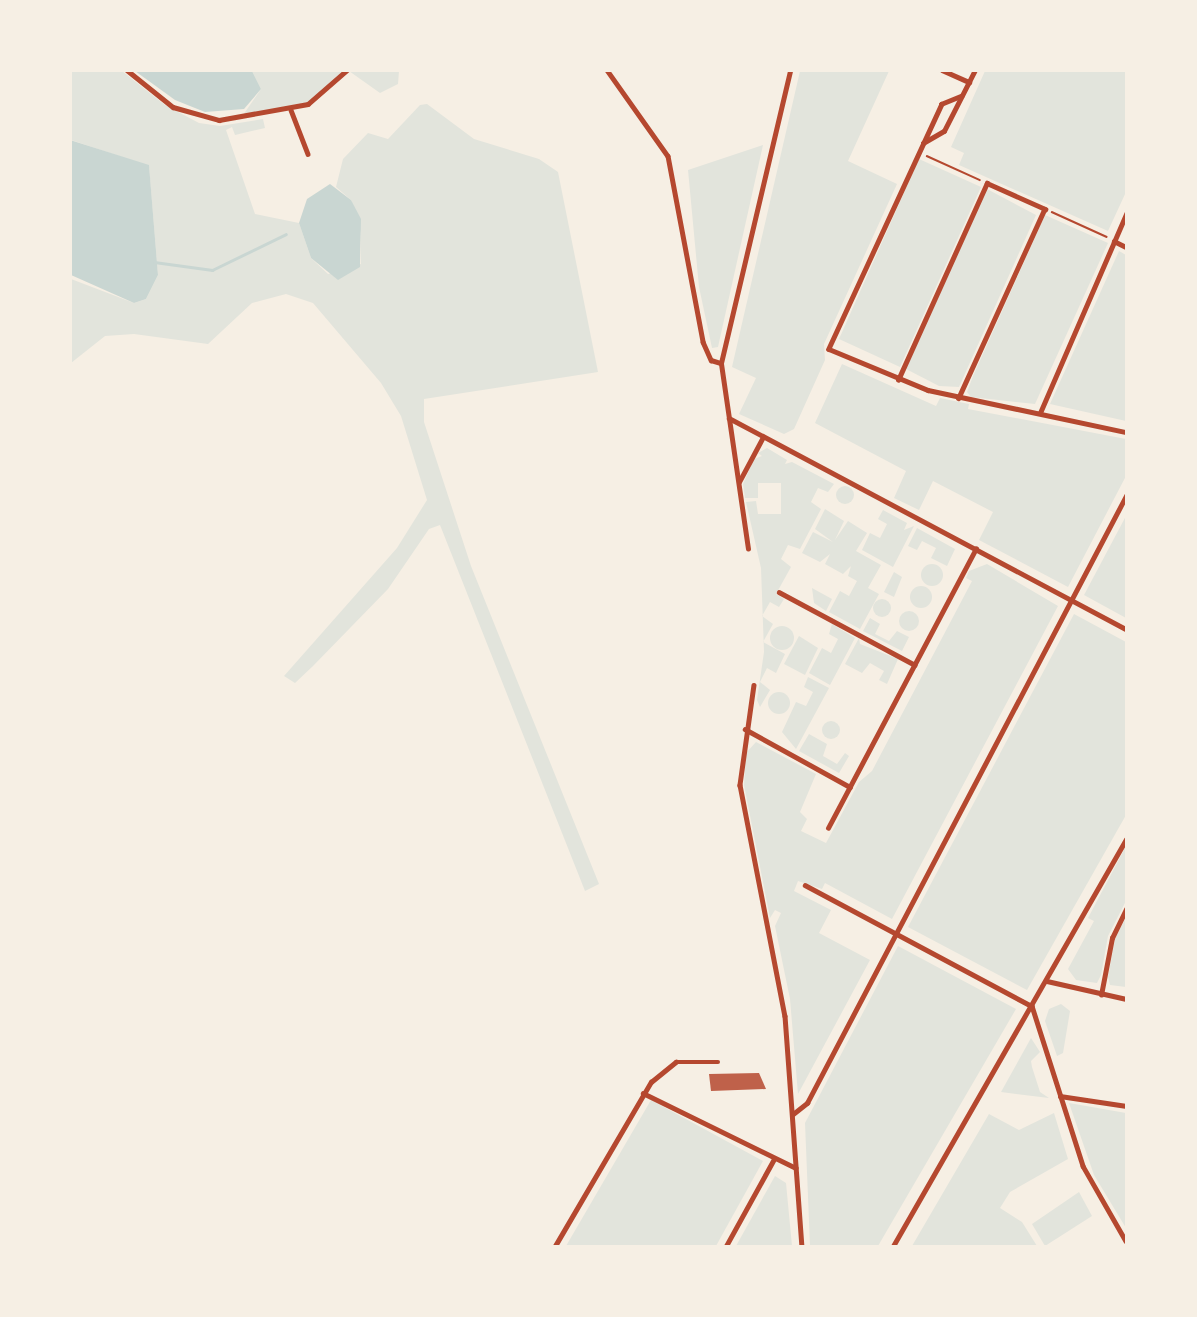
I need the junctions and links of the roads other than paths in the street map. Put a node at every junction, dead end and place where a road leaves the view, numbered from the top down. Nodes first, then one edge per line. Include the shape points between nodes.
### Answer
1 (127, 70) edge
2 (346, 70) edge
3 (607, 70) edge
4 (789, 70) edge
5 (942, 70) edge
6 (975, 70) edge
7 (969, 82) junction
8 (962, 96) junction
9 (291, 110) junction
10 (922, 143) junction
11 (308, 154) dead end
12 (1126, 213) edge
13 (1114, 241) junction
14 (1126, 247) edge
15 (721, 363) junction
16 (898, 380) junction
17 (959, 398) junction
18 (1040, 413) junction
19 (729, 418) junction
20 (1126, 432) edge
21 (763, 437) junction
22 (739, 483) junction
23 (1126, 496) edge
24 (748, 549) dead end
25 (976, 549) junction
26 (779, 592) dead end
27 (1071, 600) junction
28 (1126, 629) edge
29 (915, 665) junction
30 (754, 684) dead end
31 (745, 729) junction
32 (850, 787) junction
33 (828, 828) dead end
34 (1126, 839) edge
35 (804, 885) dead end
36 (1126, 909) edge
37 (894, 932) junction
38 (1047, 981) junction
39 (1101, 995) junction
40 (1126, 999) edge
41 (1032, 1006) junction
42 (718, 1062) dead end
43 (644, 1093) junction
44 (1060, 1096) junction
45 (1126, 1106) edge
46 (793, 1114) junction
47 (774, 1159) junction
48 (796, 1168) junction
49 (1126, 1242) edge
50 (555, 1246) edge
51 (726, 1246) edge
52 (802, 1246) edge
53 (893, 1246) edge
54 (1120, 1246) edge

1 - 9 street via 173,107 199,117 219,120
2 - 9 street via 318,97
3 - 15 street via 668,156 703,342 711,360
4 - 15 street
5 - 7 street
6 - 7 street
7 - 8 street
8 - 10 street via 944,131
8 - 10 street via 942,104
9 - 11 street
10 - 16 street via 829,349
12 - 13 street
13 - 14 street
13 - 18 street
15 - 19 street
16 - 17 street
16 - 17 street via 987,183 1045,209
17 - 18 street
18 - 20 street
19 - 21 street
19 - 22 street
21 - 22 street
21 - 25 street
22 - 24 street
23 - 27 street
25 - 27 street
25 - 29 street
26 - 29 street
27 - 28 street
27 - 37 street
29 - 32 street
30 - 31 street
31 - 32 street
31 - 46 street via 740,785 785,1016
32 - 33 street
34 - 38 street
35 - 37 street
36 - 39 street via 1112,938
37 - 41 street
37 - 46 street via 807,1103
38 - 39 street
38 - 41 street
39 - 40 street
41 - 44 street
41 - 53 street
42 - 43 street via 676,1062
43 - 47 street
43 - 50 street
44 - 45 street
44 - 49 street via 1090,1183
46 - 48 street
47 - 48 street
47 - 51 street
48 - 52 street
49 - 54 street

